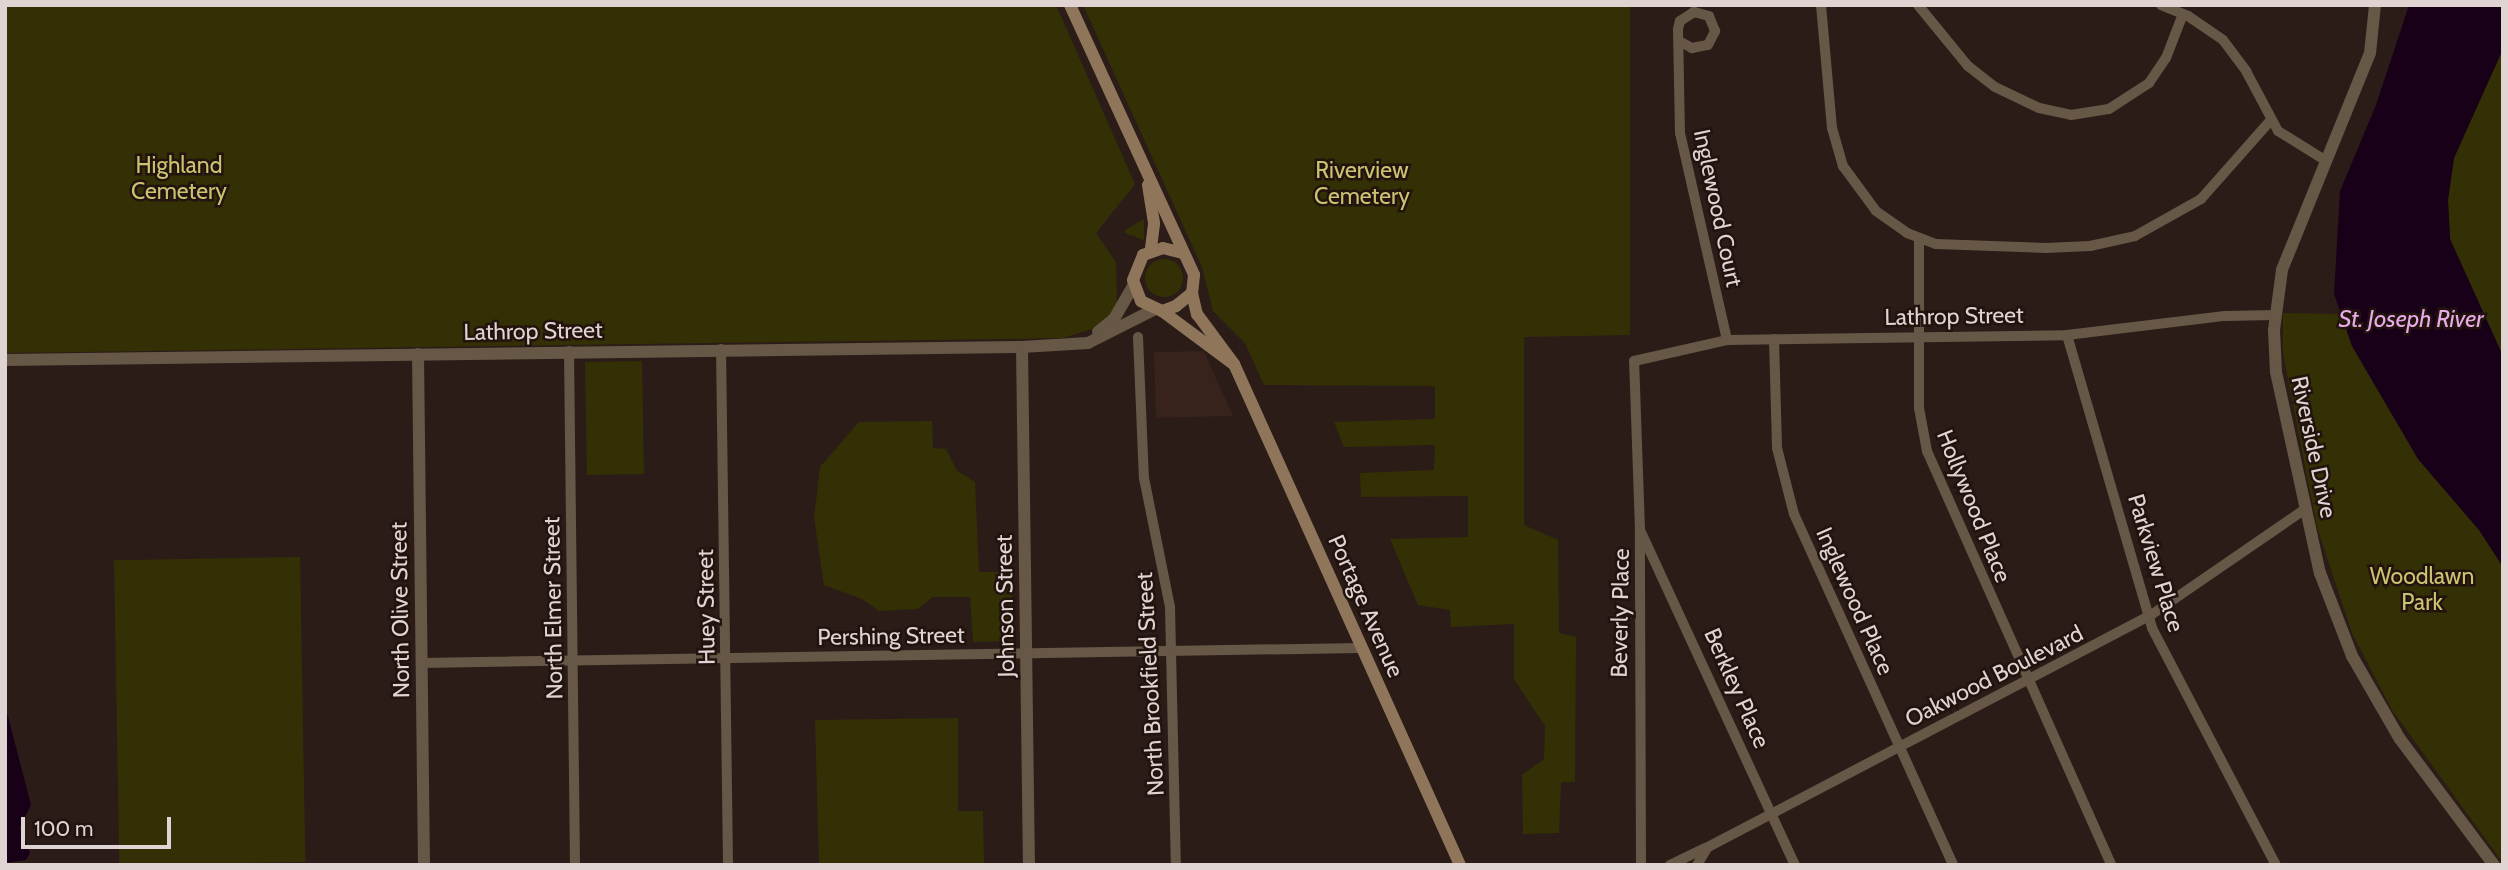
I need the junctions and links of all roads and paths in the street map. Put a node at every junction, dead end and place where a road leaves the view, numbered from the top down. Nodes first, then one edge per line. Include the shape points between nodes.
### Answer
1 (1070, 5) edge
2 (1821, 5) edge
3 (1918, 5) edge
4 (2161, 5) edge
5 (2375, 5) edge
6 (2183, 14) junction
7 (1681, 42) dead end
8 (2270, 121) junction
9 (2325, 160) junction
10 (1145, 170) junction
11 (1919, 238) junction
12 (1151, 250) junction
13 (1183, 253) junction
14 (1133, 286) junction
15 (1192, 293) junction
16 (1159, 310) junction
17 (2275, 315) junction
18 (2067, 335) junction
19 (1138, 337) dead end
20 (1919, 338) junction
21 (1774, 339) junction
22 (1727, 340) junction
23 (1062, 344) junction
24 (1022, 347) junction
25 (721, 349) junction
26 (569, 351) junction
27 (418, 354) junction
28 (5, 360) edge
29 (1634, 361) joint
30 (1234, 364) junction
31 (2304, 510) junction
32 (1640, 530) junction
33 (2151, 615) junction
34 (1362, 648) junction
35 (1173, 651) junction
36 (1026, 653) junction
37 (726, 658) junction
38 (573, 660) junction
39 (422, 663) junction
40 (2027, 681) junction
41 (1900, 746) junction
42 (1771, 814) junction
43 (1705, 848) junction
44 (424, 865) edge
45 (576, 865) edge
46 (728, 865) edge
47 (1029, 865) edge
48 (1176, 865) edge
49 (1461, 865) edge
50 (1641, 865) edge
51 (1671, 865) edge
52 (1697, 865) edge
53 (1795, 865) edge
54 (1953, 865) edge
55 (2111, 865) edge
56 (2276, 865) edge
57 (2494, 865) edge

1 - 10 main road
2 - 11 street via 1832,128 1843,166 1876,211
3 - 6 street via 1968,66 1995,87 2039,108 2071,115 2109,109 2149,83 2166,58
4 - 6 street
5 - 9 street, Riverside Drive via 2370,53
6 - 8 street via 2205,26 2235,55
7 - 22 street, Inglewood Court via 1681,143
8 - 9 street via 2297,145
8 - 11 street via 2201,199 2135,236 2090,246 2046,248 1968,248
9 - 17 street, Riverside Drive via 2288,249
10 - 12 main road via 1154,224
10 - 13 main road
11 - 20 street, Hollywood Place
12 - 13 main road
12 - 14 main road via 1136,266
13 - 15 main road via 1194,275
14 - 16 main road via 1141,301
14 - 23 street, Lathrop Street via 1123,308 1103,329
15 - 16 main road via 1182,303
15 - 30 main road, Portage Avenue via 1197,314
16 - 23 street, Lathrop Street via 1088,343
16 - 30 main road, Portage Avenue
17 - 18 street, Lathrop Street via 2225,316
17 - 31 street, Riverside Drive via 2276,372
18 - 20 street, Lathrop Street
18 - 33 street, Parkview Place
19 - 35 street, North Brookfield Street via 1144,478 1168,582
20 - 21 street, Lathrop Street
20 - 40 street, Hollywood Place via 1919,408 1927,451
21 - 22 street, Lathrop Street
21 - 41 street, Inglewood Place via 1777,448 1794,514
22 - 29 street, Lathrop Street
23 - 24 street, Lathrop Street
24 - 25 street, Lathrop Street
24 - 36 street, Johnson Street
25 - 26 street, Lathrop Street
25 - 37 street, Huey Street
26 - 27 street, Lathrop Street
26 - 38 street, North Elmer Street
27 - 28 street, Lathrop Street
27 - 39 street, North Olive Street
29 - 32 street, Beverly Place
30 - 34 main road, Portage Avenue
31 - 33 street, Oakwood Boulevard
31 - 57 street, Riverside Drive via 2320,573 2352,656 2400,739
32 - 42 street, Berkley Place
32 - 50 street, Beverly Place
33 - 40 street, Oakwood Boulevard
33 - 56 street, Parkview Place via 2152,628
34 - 35 street, Pershing Street
34 - 49 main road, Portage Avenue
35 - 36 street, Pershing Street
35 - 48 street, North Brookfield Street
36 - 37 street, Pershing Street
36 - 47 street, Johnson Street
37 - 38 street, Pershing Street
37 - 46 street, Huey Street
38 - 39 street, Pershing Street
38 - 45 street, North Elmer Street
39 - 44 street, North Olive Street
40 - 41 street, Oakwood Boulevard
40 - 55 street, Hollywood Place
41 - 42 street, Oakwood Boulevard
41 - 54 street, Inglewood Place
42 - 43 street, Oakwood Boulevard
42 - 53 street, Berkley Place
43 - 51 street
43 - 52 street

